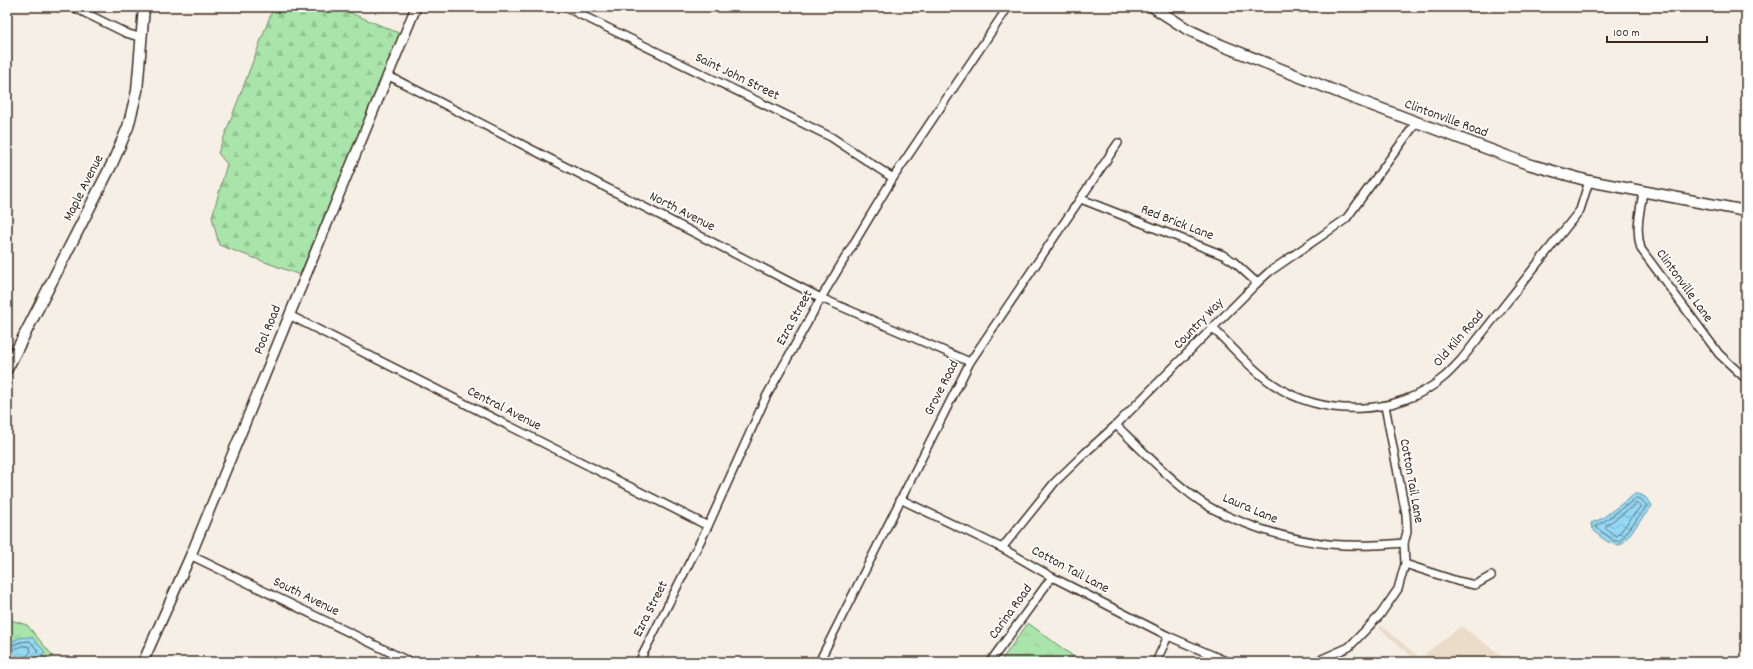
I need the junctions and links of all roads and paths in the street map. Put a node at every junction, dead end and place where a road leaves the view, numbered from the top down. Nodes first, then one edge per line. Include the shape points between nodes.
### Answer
1 (72, 7) edge
2 (144, 7) edge
3 (416, 7) edge
4 (565, 7) edge
5 (586, 7) edge
6 (1008, 7) edge
7 (1153, 7) edge
8 (581, 15) junction
9 (142, 38) junction
10 (387, 75) junction
11 (1416, 123) junction
12 (1118, 143) dead end
13 (893, 178) junction
14 (1589, 181) junction
15 (1643, 192) junction
16 (1081, 199) junction
17 (1746, 211) edge
18 (1257, 283) junction
19 (821, 298) junction
20 (289, 315) junction
21 (1213, 328) junction
22 (970, 362) junction
23 (7, 369) edge
24 (1746, 379) edge
25 (1385, 406) junction
26 (1116, 425) junction
27 (900, 499) junction
28 (708, 526) junction
29 (1404, 543) junction
30 (1002, 548) junction
31 (190, 555) junction
32 (1405, 564) junction
33 (1491, 576) dead end
34 (1052, 577) junction
35 (1168, 636) junction
36 (143, 662) edge
37 (410, 662) edge
38 (639, 662) edge
39 (819, 662) edge
40 (990, 662) edge
41 (1156, 662) edge
42 (1228, 662) edge
43 (1315, 662) edge

1 - 9 street
2 - 9 main road, Maple Avenue
3 - 10 street, Pool Road
4 - 8 street, Saint John Street
5 - 8 street
6 - 13 street, Ezra Street
7 - 11 main road, Clintonville Road via 1187,29 1221,45
8 - 13 street, Saint John Street via 831,138
9 - 23 main road, Maple Avenue via 136,99 123,140
10 - 19 street, North Avenue
10 - 20 street, Pool Road
11 - 14 main road, Clintonville Road via 1528,164
11 - 18 street, Country Way via 1346,220 1269,272
12 - 16 street, Grove Road
13 - 19 street, Ezra Street
14 - 15 main road, Clintonville Road
14 - 25 street, Old Kiln Road via 1580,210 1461,360 1443,378 1429,387 1407,399
15 - 17 main road, Clintonville Road
15 - 24 street, Clintonville Lane via 1637,227 1641,249 1719,354
16 - 18 street, Red Brick Lane via 1222,255 1233,261
16 - 22 street, Grove Road
18 - 21 street, Country Way
19 - 22 street, North Avenue
19 - 28 street, Ezra Street via 766,397
20 - 28 street, Central Avenue
20 - 31 street, Pool Road
21 - 25 street, Old Kiln Road via 1263,376 1290,395 1345,409
21 - 26 street, Country Way
22 - 27 street, Grove Road
25 - 29 street, Cotton Tail Lane via 1406,515 1407,532
26 - 29 street, Laura Lane via 1173,480 1201,502 1236,520 1286,538 1324,544 1367,546
26 - 30 street, Country Way via 1055,482
27 - 30 street, Cotton Tail Lane
27 - 39 street, Grove Road
28 - 38 street, Ezra Street
29 - 32 street, Cotton Tail Lane
30 - 34 street, Cotton Tail Lane
31 - 36 street, Pool Road
31 - 37 street, South Avenue
32 - 33 street via 1475,585
32 - 43 street, Cotton Tail Lane via 1398,589 1380,615 1349,647
34 - 35 street, Cotton Tail Lane
34 - 40 street, Carina Road
35 - 41 street
35 - 42 street, Cotton Tail Lane

